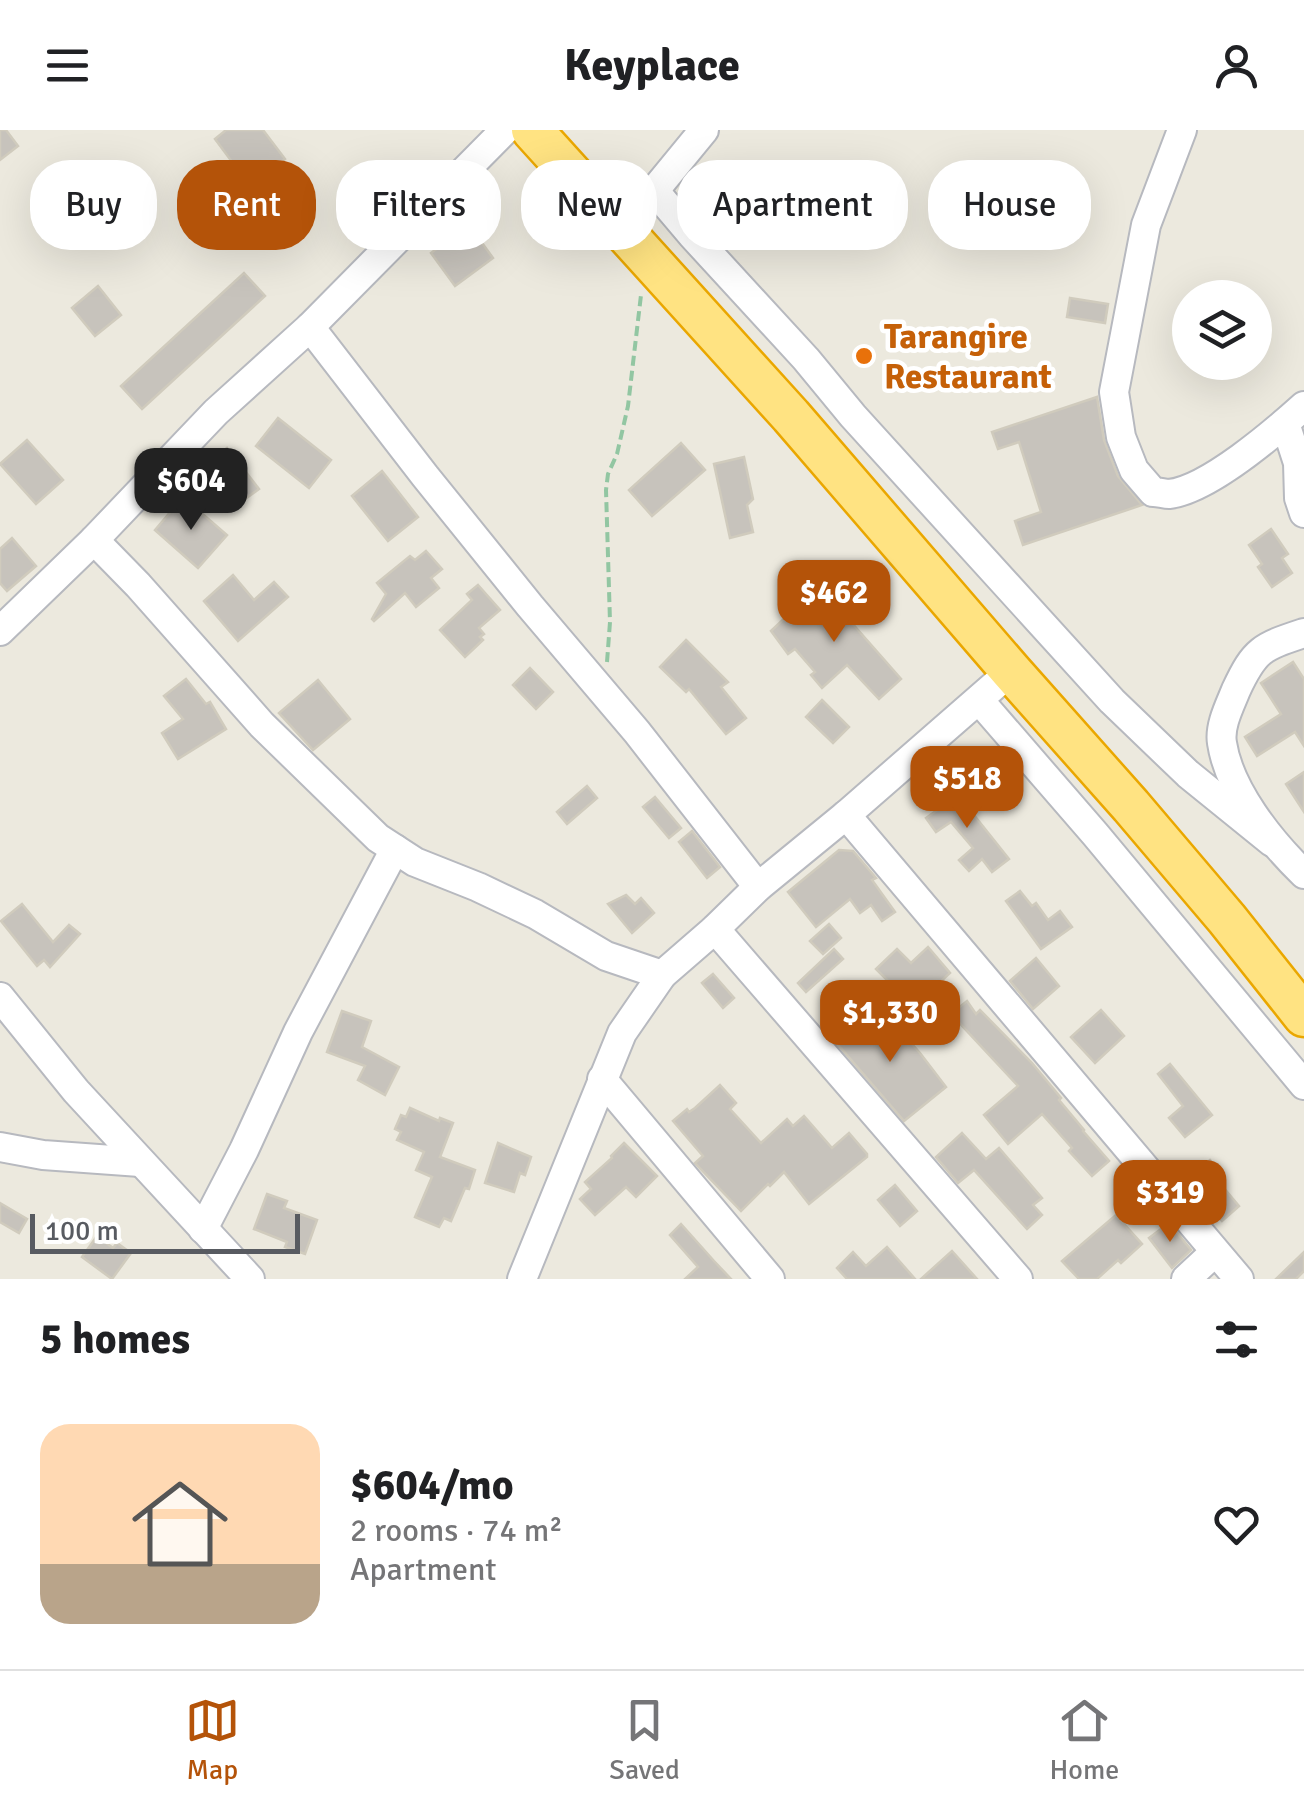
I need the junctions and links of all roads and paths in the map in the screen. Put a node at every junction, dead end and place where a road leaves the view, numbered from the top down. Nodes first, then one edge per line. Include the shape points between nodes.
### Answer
1 (505, 130) edge
2 (532, 130) edge
3 (704, 130) edge
4 (1182, 130) edge
5 (559, 160) edge
6 (657, 185) edge
7 (657, 193) edge
8 (633, 250) edge
9 (639, 250) edge
10 (310, 327) junction
11 (1295, 414) edge
12 (1304, 513) edge
13 (94, 540) junction
14 (0, 631) edge
15 (1304, 633) edge
16 (1010, 672) junction
17 (605, 694) junction
18 (979, 700) junction
19 (846, 815) junction
20 (1272, 842) junction
21 (395, 849) junction
22 (1304, 874) edge
23 (758, 887) junction
24 (715, 929) junction
25 (662, 975) junction
26 (0, 997) edge
27 (1304, 1016) edge
28 (602, 1079) junction
29 (1304, 1086) edge
30 (0, 1147) edge
31 (140, 1162) junction
32 (202, 1229) junction
33 (1215, 1252) junction
34 (250, 1279) edge
35 (522, 1279) edge
36 (770, 1279) edge
37 (1018, 1279) edge
38 (1186, 1279) edge
39 (1239, 1279) edge

1 - 10 street
2 - 5 highway
3 - 6 street
4 - 11 street via 1146,224 1114,392 1134,470 1153,492 1170,494 1202,483
7 - 20 street via 1112,701
8 - 17 path via 628,406 606,490
9 - 16 highway
10 - 13 street via 216,412
10 - 17 street
11 - 12 street
13 - 14 street
13 - 21 street via 262,725
15 - 20 street via 1272,644 1248,664 1220,740 1234,783
16 - 18 street
16 - 27 highway
17 - 23 street
18 - 19 street
18 - 29 street
19 - 23 street
19 - 33 street
20 - 22 street
21 - 25 street via 535,914 606,956
21 - 32 street
23 - 24 street
24 - 25 street
24 - 37 street
25 - 28 street via 622,1034
26 - 31 street
28 - 35 street
28 - 36 street
30 - 31 street
31 - 32 street
32 - 34 street
33 - 38 street
33 - 39 street

